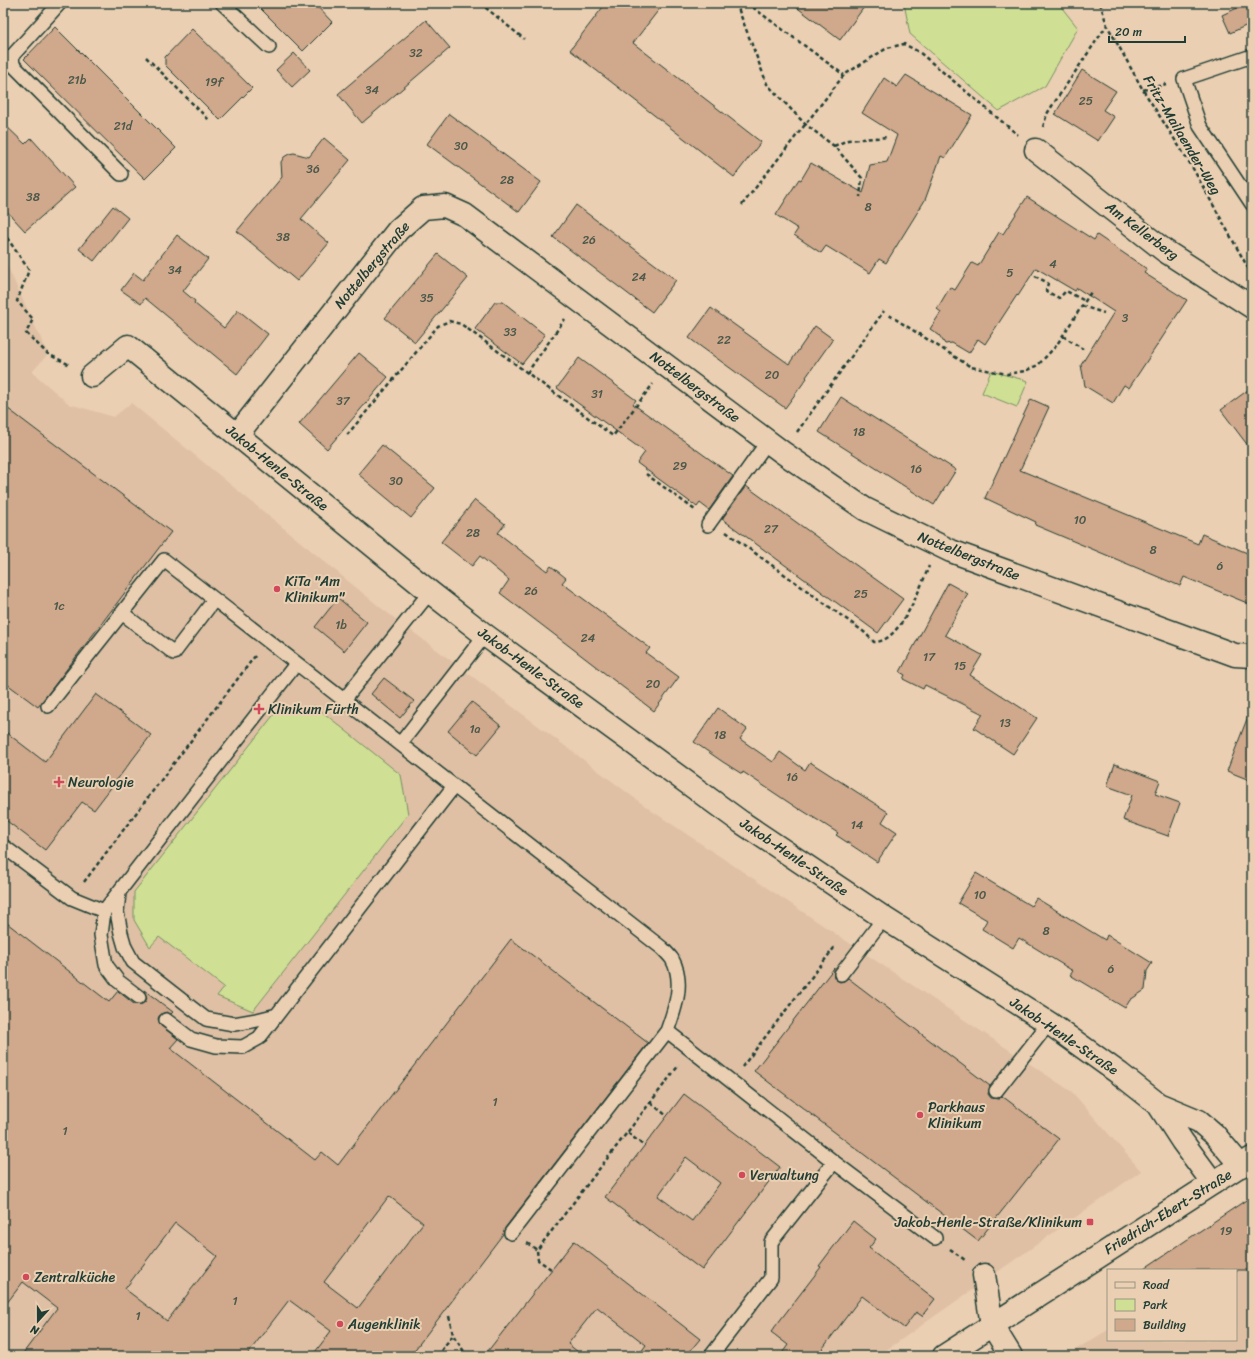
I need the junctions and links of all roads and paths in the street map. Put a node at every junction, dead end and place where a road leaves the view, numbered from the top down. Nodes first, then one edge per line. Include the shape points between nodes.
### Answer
1 (60, 3) edge
2 (222, 3) edge
3 (480, 3) edge
4 (736, 3) edge
5 (746, 3) edge
6 (1100, 3) edge
7 (1107, 25) junction
8 (524, 39) dead end
9 (269, 47) dead end
10 (1252, 56) edge
11 (146, 57) dead end
12 (844, 75) junction
13 (210, 121) dead end
14 (805, 124) junction
15 (888, 137) dead end
16 (834, 146) junction
17 (1036, 150) junction
18 (121, 174) dead end
19 (860, 197) dead end
20 (1252, 204) edge
21 (742, 205) dead end
22 (3, 232) edge
23 (1252, 275) edge
24 (1035, 276) dead end
25 (1091, 292) dead end
26 (579, 300) junction
27 (1085, 301) junction
28 (1082, 306) junction
29 (1252, 307) edge
30 (884, 311) dead end
31 (1104, 313) dead end
32 (889, 315) dead end
33 (1063, 336) junction
34 (1083, 349) dead end
35 (667, 366) junction
36 (527, 373) junction
37 (92, 376) joint
38 (237, 435) junction
39 (347, 435) dead end
40 (775, 447) junction
41 (646, 474) dead end
42 (710, 523) junction
43 (938, 545) junction
44 (430, 592) junction
45 (214, 600) junction
46 (122, 613) junction
47 (485, 635) junction
48 (266, 641) junction
49 (1252, 656) edge
50 (296, 664) junction
51 (343, 700) junction
52 (48, 706) dead end
53 (400, 744) junction
54 (454, 786) junction
55 (3, 846) edge
56 (119, 893) junction
57 (72, 898) junction
58 (104, 911) junction
59 (884, 918) junction
60 (858, 951) junction
61 (841, 974) dead end
62 (139, 997) dead end
63 (277, 1015) junction
64 (166, 1020) dead end
65 (1049, 1023) junction
66 (667, 1031) junction
67 (690, 1050) junction
68 (731, 1082) junction
69 (996, 1091) dead end
70 (651, 1103) junction
71 (1158, 1104) junction
72 (667, 1116) dead end
73 (628, 1133) junction
74 (644, 1146) dead end
75 (834, 1162) junction
76 (1246, 1162) edge
77 (1214, 1183) junction
78 (511, 1233) dead end
79 (935, 1238) joint
80 (551, 1269) dead end
81 (984, 1275) joint
82 (449, 1316) dead end
83 (992, 1325) junction
84 (453, 1335) junction
85 (437, 1356) edge
86 (467, 1356) edge
87 (711, 1356) edge
88 (944, 1356) edge
89 (1011, 1356) edge

1 - 18 lane via 12,56 13,65
2 - 9 lane
3 - 8 path
4 - 14 path via 767,84
5 - 12 path
6 - 7 path, Fritz-Mailaender-Weg
7 - 17 path via 1047,114
7 - 23 path, Fritz-Mailaender-Weg via 1143,90 1191,165
10 - 20 lane via 1184,79 1200,126
11 - 13 path
12 - 14 path
12 - 17 path via 887,48 904,44 919,52
14 - 16 path
14 - 21 path
15 - 16 path via 848,140
16 - 19 path via 862,178
17 - 29 street, Am Kellerberg via 1165,251
22 - 37 path via 29,270 17,301 34,319 26,333 48,354
24 - 27 path via 1048,283 1046,290 1059,298 1066,291
25 - 27 path
26 - 35 street, Nottelbergstraße
26 - 36 path
26 - 38 street, Nottelbergstraße via 465,215 445,206 423,208 398,230
27 - 28 path
28 - 31 path
28 - 33 path
30 - 40 path
32 - 33 path via 971,367 1006,374 1025,371 1038,365
33 - 34 path
35 - 36 path via 613,436
35 - 40 street, Nottelbergstraße
36 - 39 path via 461,324 449,321 438,326
37 - 38 street, Jakob-Henle-Straße via 128,346
38 - 44 street, Jakob-Henle-Straße
40 - 42 lane
40 - 43 street, Nottelbergstraße via 865,509
41 - 42 path
42 - 43 path via 864,632 874,642 890,637 898,629 916,596
43 - 49 street, Nottelbergstraße via 1235,655
44 - 47 street, Jakob-Henle-Straße
44 - 51 lane
45 - 46 lane via 164,560
45 - 46 lane via 174,653
45 - 48 lane
46 - 52 lane
47 - 53 lane
47 - 59 street, Jakob-Henle-Straße via 741,822
48 - 50 lane
48 - 57 path
50 - 51 lane
50 - 56 lane
51 - 53 lane
53 - 54 lane
54 - 63 lane
54 - 66 lane via 672,958 678,989
55 - 57 lane
56 - 58 lane
56 - 63 lane via 117,912 121,933 133,962 206,1019 234,1024
57 - 58 lane
58 - 62 lane via 101,934 106,964 118,981
59 - 60 lane
59 - 65 street, Jakob-Henle-Straße
60 - 61 lane
60 - 68 path via 834,948
63 - 64 lane via 259,1038 243,1046 216,1046 191,1039
65 - 69 lane
65 - 71 street, Jakob-Henle-Straße
66 - 67 lane
66 - 78 lane
67 - 68 lane
67 - 70 path
68 - 75 lane
70 - 72 path
70 - 73 path
71 - 76 street, Jakob-Henle-Straße via 1199,1121
71 - 77 street, Jakob-Henle-Straße
73 - 74 path
73 - 80 path via 537,1250 538,1260
75 - 79 lane
75 - 87 lane via 771,1242 771,1278
76 - 77 street, Friedrich-Ebert-Straße
77 - 83 street, Friedrich-Ebert-Straße
79 - 81 path
81 - 83 street
82 - 84 path
83 - 88 street, Friedrich-Ebert-Straße
83 - 89 street
84 - 85 path
84 - 86 path

